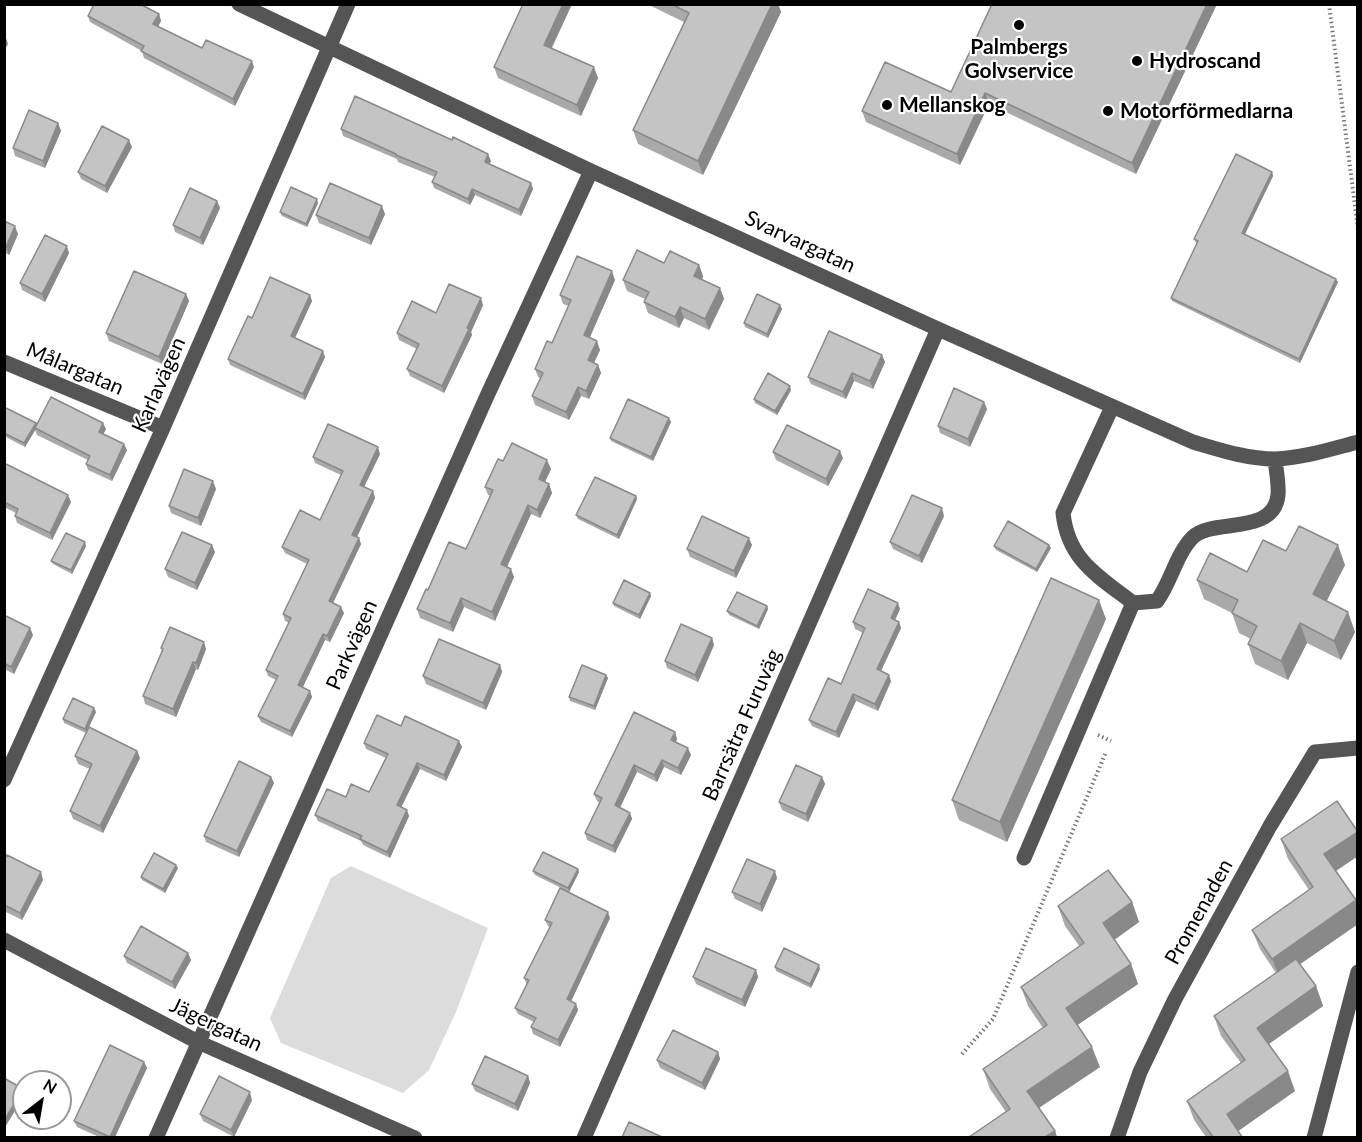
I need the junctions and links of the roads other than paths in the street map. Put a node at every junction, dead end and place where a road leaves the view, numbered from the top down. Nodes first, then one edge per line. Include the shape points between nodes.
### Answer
1 (239, 4) edge
2 (348, 4) edge
3 (330, 46) junction
4 (591, 171) junction
5 (938, 329) junction
6 (4, 363) edge
7 (1112, 407) junction
8 (162, 428) junction
9 (1358, 442) edge
10 (1275, 459) junction
11 (1133, 603) junction
12 (1358, 748) edge
13 (4, 780) edge
14 (1024, 858) dead end
15 (4, 940) edge
16 (1358, 972) edge
17 (198, 1042) junction
18 (156, 1137) edge
19 (415, 1137) edge
20 (584, 1137) edge
21 (1117, 1137) edge
22 (1314, 1137) edge

1 - 3 street, Svarvargatan
2 - 3 street, Karlavägen
3 - 4 street, Svarvargatan
3 - 8 street, Karlavägen
4 - 5 street, Svarvargatan
4 - 17 street, Parkvägen
5 - 7 street, Svarvargatan
5 - 20 street, Barrsätra Furuväg
6 - 8 street, Målargatan
7 - 10 street, Svarvargatan via 1193,442 1234,454
7 - 11 street via 1063,513 1065,530 1081,561
8 - 13 street, Karlavägen
9 - 10 street, Svarvargatan
10 - 11 street via 1278,496 1274,508 1242,526 1212,528 1194,535 1157,601
11 - 14 street
12 - 21 street, Promenaden via 1316,752 1270,826 1175,999 1140,1072
15 - 17 street, Jägergatan
16 - 22 street
17 - 18 street, Parkvägen
17 - 19 street, Jägergatan

